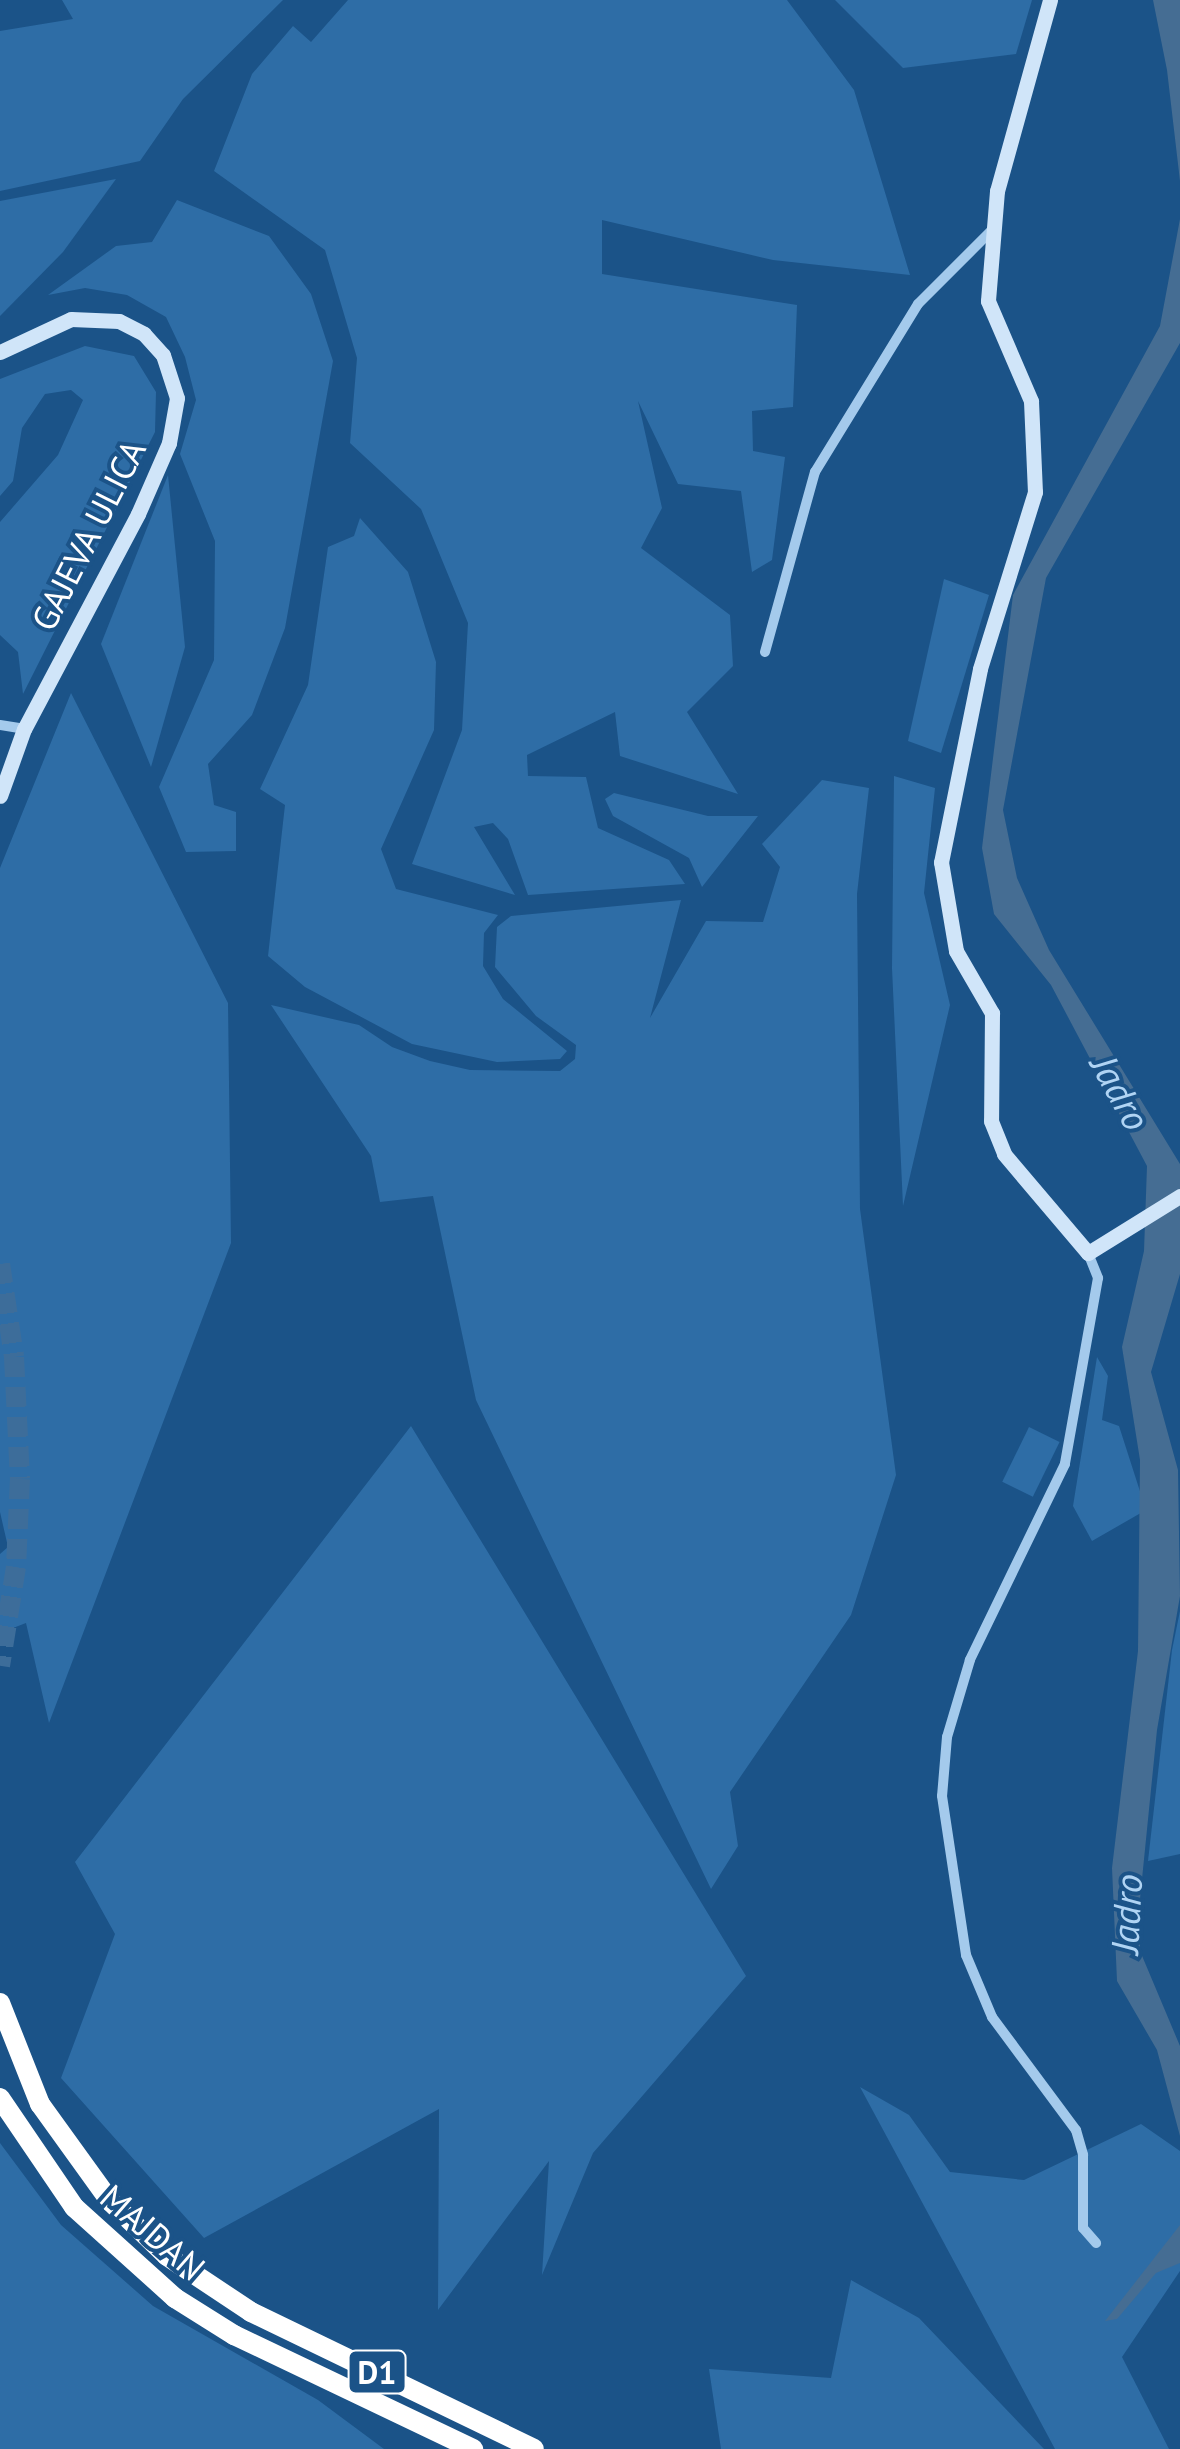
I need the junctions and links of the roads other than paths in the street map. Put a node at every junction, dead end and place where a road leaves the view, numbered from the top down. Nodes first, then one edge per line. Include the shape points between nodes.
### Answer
1 (1050, 0) edge
2 (994, 228) junction
3 (0, 352) edge
4 (766, 652) dead end
5 (0, 724) edge
6 (24, 729) junction
7 (0, 796) edge
8 (1180, 1196) edge
9 (1088, 1253) junction
10 (0, 2003) edge
11 (0, 2098) edge
12 (1096, 2243) dead end
13 (472, 2449) edge
14 (534, 2449) edge

1 - 2 street via 997,191
2 - 4 street via 918,304 815,472
2 - 9 street via 988,301 1030,400 1036,492 980,669 941,862 956,951 992,1013 991,1121 1004,1154
3 - 6 street, GAJEVA ULICA via 71,319 119,321 163,355 177,398 169,443 138,514
5 - 6 street
6 - 7 street, GAJEVA ULICA
8 - 9 street
9 - 12 street via 1098,1278 1065,1464 970,1660 948,1737 942,1796 966,1956 992,2017 1076,2130 1083,2154 1083,2228
10 - 14 highway, MAJDAN / D1 via 40,2104 110,2201 167,2256 251,2312
11 - 13 highway, MAJDAN / D1 via 40,2165 116,2252 234,2335

